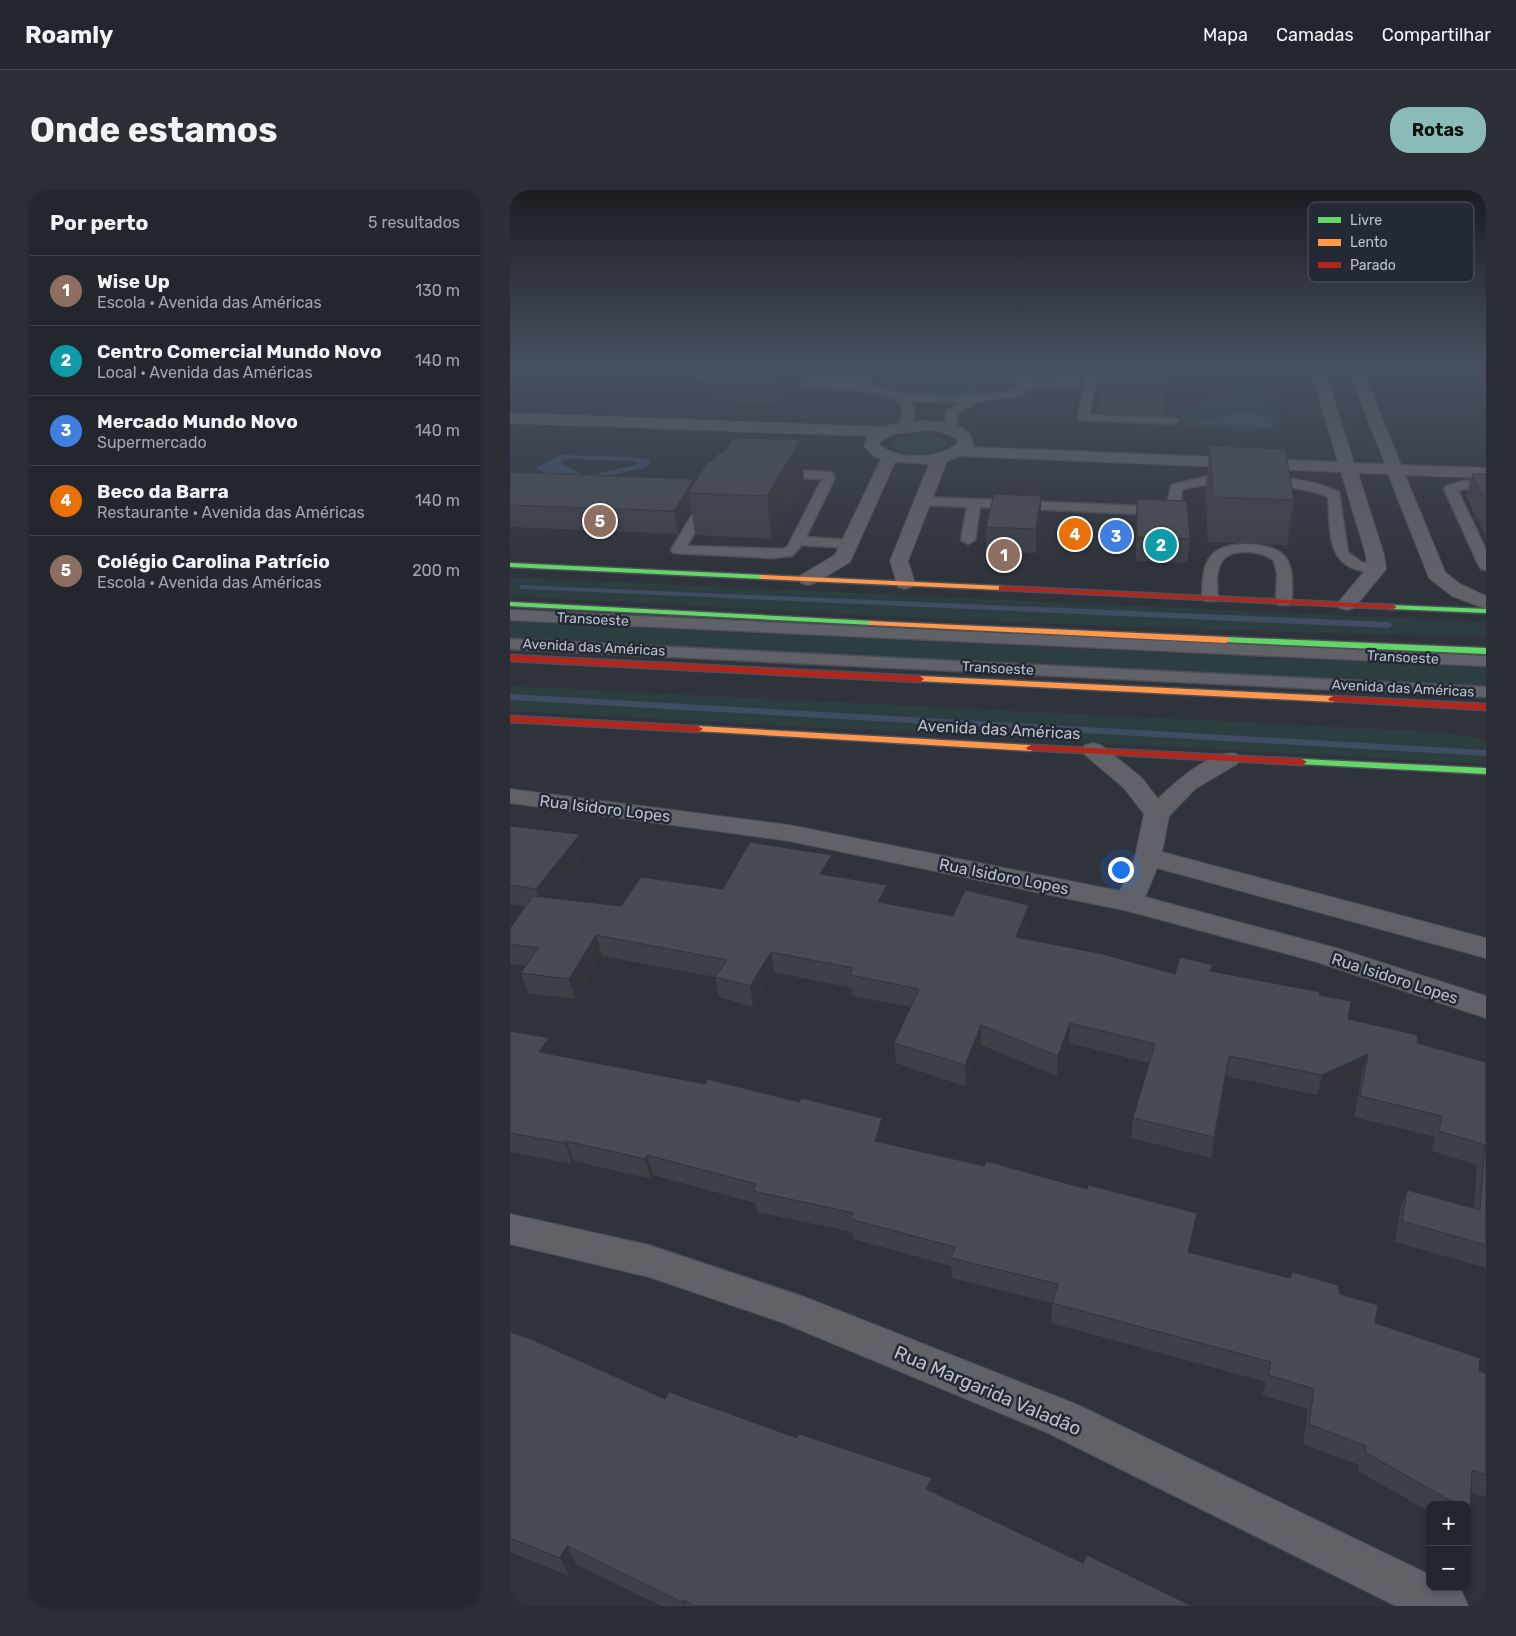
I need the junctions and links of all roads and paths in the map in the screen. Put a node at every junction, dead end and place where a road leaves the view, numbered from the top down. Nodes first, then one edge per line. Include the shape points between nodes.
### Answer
1 (880, 434) edge
2 (948, 434) edge
3 (956, 434) edge
4 (1355, 434) edge
5 (1363, 434) edge
6 (983, 436) dead end
7 (957, 439) junction
8 (856, 449) dead end
9 (1323, 449) dead end
10 (1365, 451) junction
11 (1407, 452) dead end
12 (882, 453) junction
13 (940, 457) junction
14 (1347, 469) junction
15 (1394, 470) junction
16 (1486, 474) edge
17 (1486, 486) edge
18 (923, 501) junction
19 (974, 503) junction
20 (804, 528) junction
21 (821, 528) dead end
22 (848, 534) junction
23 (968, 540) dead end
24 (798, 541) junction
25 (510, 565) edge
26 (1486, 566) edge
27 (1377, 569) junction
28 (808, 579) junction
29 (905, 583) junction
30 (1210, 598) junction
31 (1284, 602) junction
32 (1486, 603) edge
33 (510, 604) edge
34 (1347, 604) junction
35 (1486, 611) edge
36 (510, 615) edge
37 (510, 644) edge
38 (1486, 651) edge
39 (510, 658) edge
40 (1486, 661) edge
41 (1486, 692) edge
42 (1375, 701) junction
43 (1486, 707) edge
44 (1456, 717) dead end
45 (510, 719) edge
46 (1092, 750) junction
47 (1229, 759) junction
48 (1486, 771) edge
49 (510, 796) edge
50 (1157, 814) junction
51 (1148, 857) junction
52 (1129, 902) junction
53 (1486, 948) edge
54 (1486, 1007) edge
55 (510, 1229) edge
56 (1445, 1606) edge

1 - 12 street via 872,442
2 - 7 street
3 - 7 lane
4 - 10 street
5 - 10 street
6 - 7 street
7 - 13 street
7 - 14 street
8 - 12 street
9 - 10 street
10 - 11 street
10 - 14 street
10 - 15 street
12 - 13 street via 912,460
12 - 22 street
13 - 18 street
14 - 15 street
14 - 27 street
15 - 16 street
15 - 32 street via 1436,574 1445,584
17 - 26 lane via 1462,485 1451,489
18 - 19 lane
18 - 29 street via 900,561
19 - 23 lane
19 - 27 lane via 1166,511 1173,508 1176,488 1196,482 1214,480 1316,486 1334,495 1344,559
20 - 21 lane
20 - 24 lane
20 - 24 lane via 829,478 827,475 729,471 722,474 678,550 787,553
22 - 24 lane
22 - 28 street via 842,558
25 - 28 main road
27 - 34 street
28 - 29 main road
29 - 30 main road
30 - 31 main road
30 - 31 lane via 1210,572 1215,559 1229,550 1244,548 1268,551 1279,558 1284,569
31 - 34 main road
33 - 38 main road
34 - 35 main road
36 - 40 lane, Transoeste
37 - 41 lane, Transoeste
39 - 42 main road, Avenida das Américas
42 - 43 main road, Avenida das Américas
42 - 44 main road
45 - 46 main road, Avenida das Américas
46 - 47 main road, Avenida das Américas
46 - 50 street via 1133,783
47 - 48 main road, Avenida das Américas
47 - 50 street via 1186,784
49 - 52 street, Rua Isidoro Lopes via 789,833
50 - 51 street
51 - 52 street
51 - 53 street
52 - 54 street, Rua Isidoro Lopes via 1326,955
55 - 56 street, Rua Margarida Valadão via 649,1261 789,1308 1062,1419

